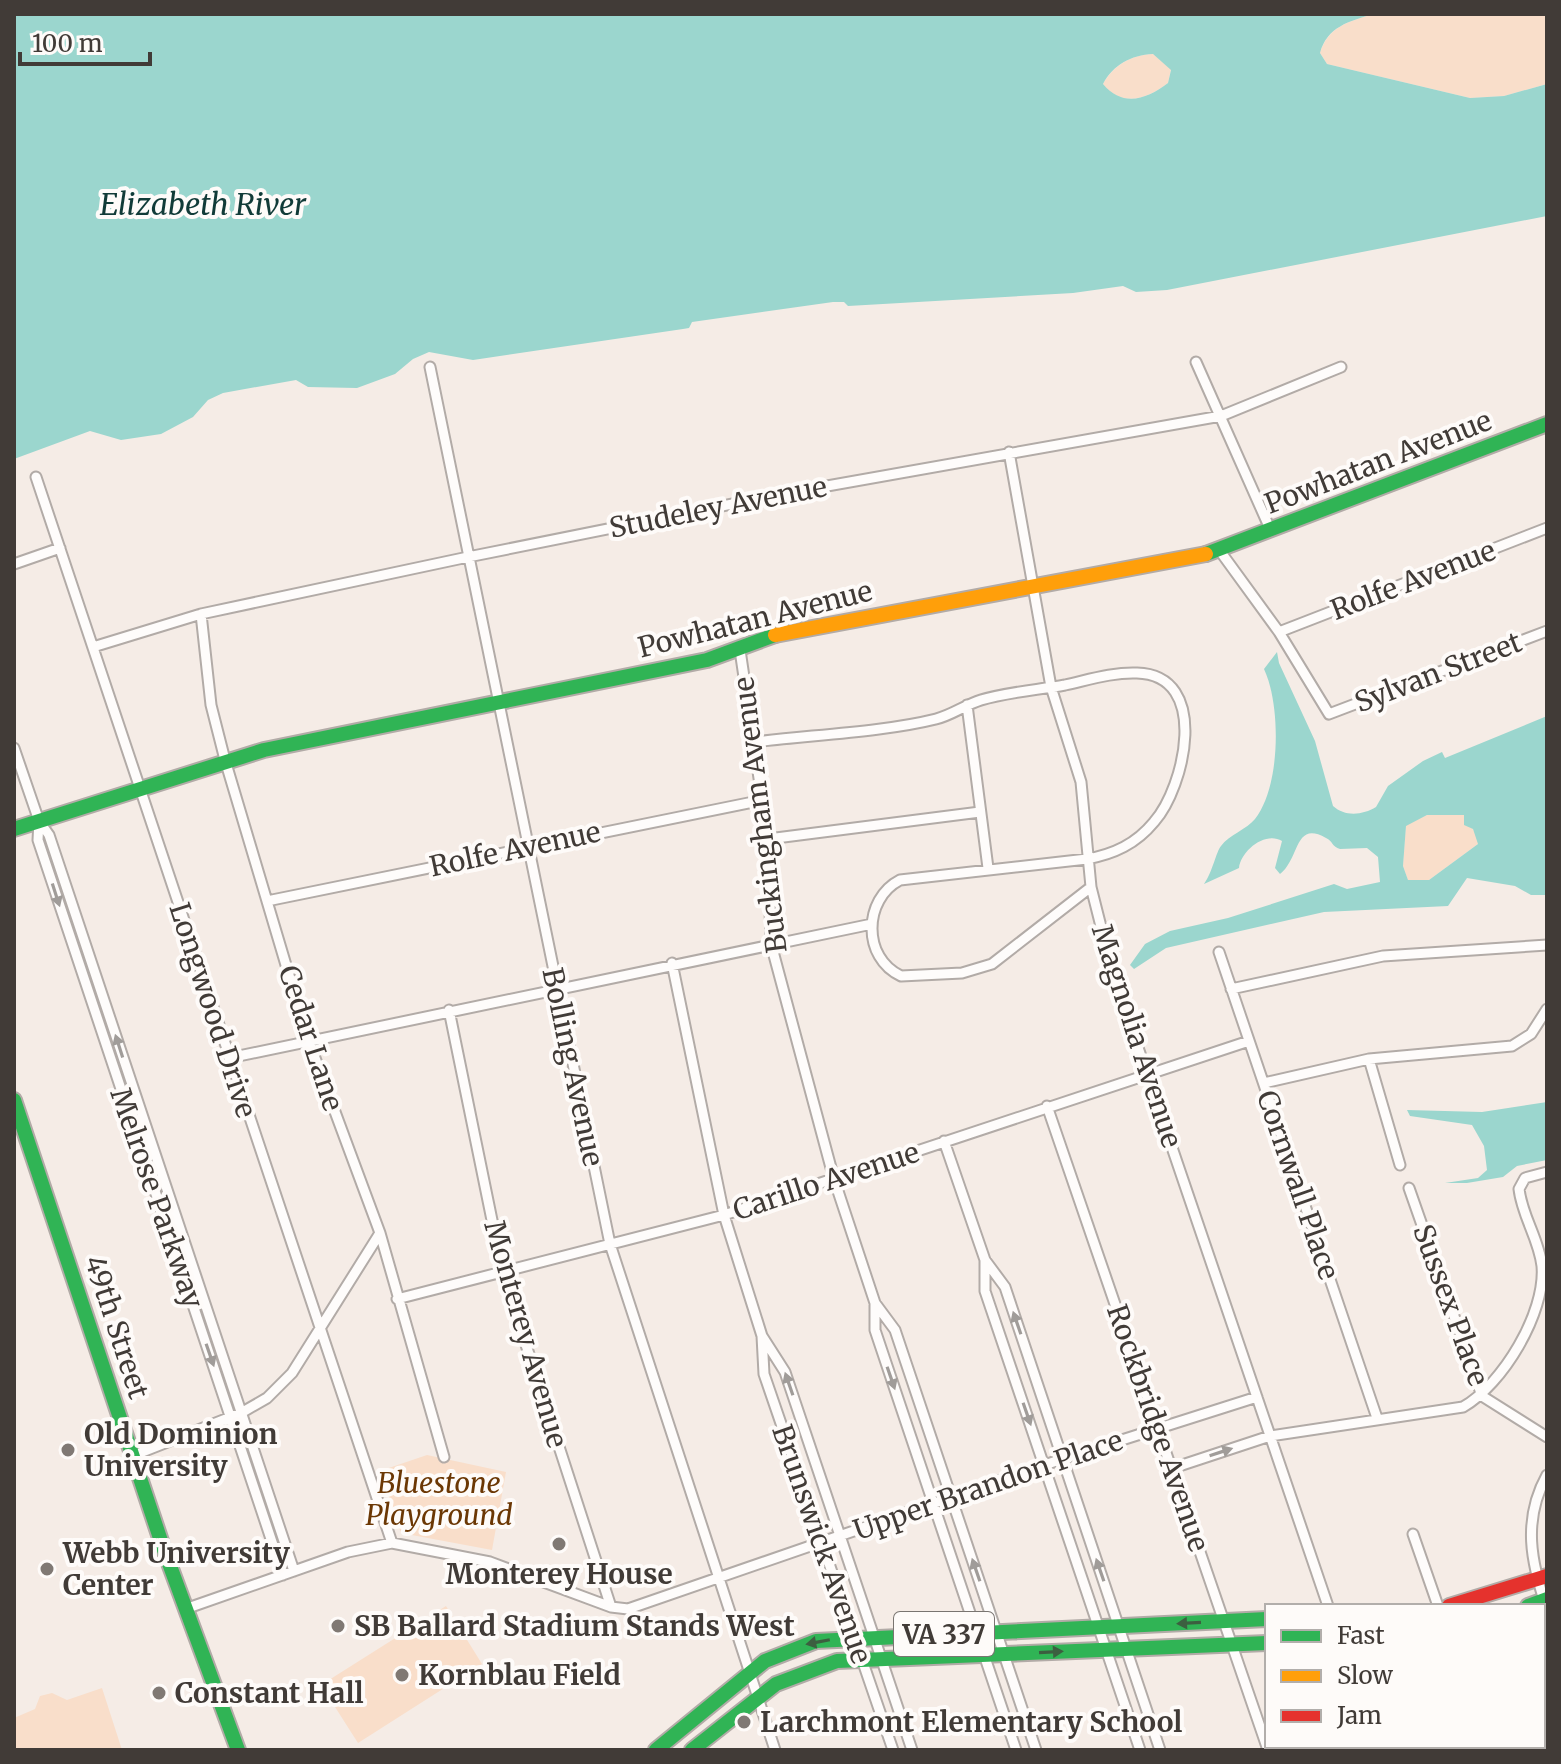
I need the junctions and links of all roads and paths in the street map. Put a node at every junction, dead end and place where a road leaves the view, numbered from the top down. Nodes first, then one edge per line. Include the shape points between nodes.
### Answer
1 (1196, 362) dead end
2 (430, 367) dead end
3 (1341, 367) dead end
4 (1221, 416) junction
5 (1547, 424) edge
6 (1009, 452) junction
7 (36, 477) dead end
8 (1547, 528) edge
9 (1271, 531) junction
10 (60, 548) junction
11 (1220, 551) junction
12 (468, 557) junction
13 (14, 564) edge
14 (1031, 587) junction
15 (201, 614) junction
16 (1547, 631) edge
17 (1279, 632) junction
18 (93, 647) junction
19 (740, 650) junction
20 (1051, 687) junction
21 (498, 703) junction
22 (967, 705) junction
23 (755, 742) junction
24 (14, 748) edge
25 (225, 760) junction
26 (139, 787) junction
27 (763, 800) junction
28 (980, 812) junction
29 (39, 821) junction
30 (14, 829) edge
31 (768, 839) junction
32 (527, 846) junction
33 (1087, 859) junction
34 (988, 868) junction
35 (1091, 887) junction
36 (267, 901) junction
37 (872, 924) junction
38 (771, 944) junction
39 (1547, 945) edge
40 (1219, 952) dead end
41 (672, 963) junction
42 (556, 987) junction
43 (1231, 989) junction
44 (1547, 1009) edge
45 (449, 1010) junction
46 (308, 1039) junction
47 (1249, 1041) junction
48 (229, 1058) junction
49 (1369, 1059) junction
50 (1148, 1073) junction
51 (1264, 1083) junction
52 (14, 1100) edge
53 (1047, 1106) junction
54 (944, 1141) junction
55 (1400, 1165) dead end
56 (1547, 1172) edge
57 (834, 1179) junction
58 (1409, 1188) dead end
59 (724, 1215) junction
60 (380, 1233) junction
61 (610, 1244) junction
62 (985, 1260) junction
63 (503, 1274) junction
64 (397, 1299) junction
65 (875, 1303) junction
66 (320, 1327) junction
67 (762, 1336) junction
68 (1482, 1396) junction
69 (1257, 1397) junction
70 (241, 1413) junction
71 (231, 1417) junction
72 (1377, 1418) junction
73 (1159, 1428) junction
74 (1270, 1436) junction
75 (1547, 1437) edge
76 (132, 1456) junction
77 (444, 1457) dead end
78 (1062, 1459) junction
79 (1044, 1465) junction
80 (1173, 1468) junction
81 (1547, 1475) edge
82 (951, 1497) junction
83 (933, 1503) junction
84 (1413, 1534) dead end
85 (840, 1535) junction
86 (821, 1541) junction
87 (392, 1543) junction
88 (294, 1571) junction
89 (283, 1575) junction
90 (720, 1577) junction
91 (1542, 1577) edge
92 (1546, 1603) edge
93 (1327, 1604) edge
94 (1437, 1604) edge
95 (1455, 1604) edge
96 (611, 1607) junction
97 (188, 1608) junction
98 (1265, 1619) edge
99 (1223, 1621) junction
100 (1120, 1626) junction
101 (1097, 1627) junction
102 (997, 1631) junction
103 (976, 1632) junction
104 (873, 1636) junction
105 (854, 1637) junction
106 (1265, 1643) edge
107 (1232, 1644) junction
108 (1126, 1648) junction
109 (1106, 1650) junction
110 (983, 1655) junction
111 (1005, 1655) junction
112 (881, 1660) junction
113 (862, 1661) junction
114 (751, 1670) junction
115 (757, 1695) junction
116 (1265, 1741) edge
117 (238, 1750) edge
118 (656, 1750) edge
119 (692, 1750) edge
120 (775, 1750) edge
121 (893, 1750) edge
122 (912, 1750) edge
123 (1016, 1750) edge
124 (1036, 1750) edge
125 (1140, 1750) edge
126 (1160, 1750) edge

1 - 4 street
2 - 12 street, Bolling Avenue
3 - 4 street, Studeley Avenue
4 - 6 street, Studeley Avenue
4 - 9 street
5 - 9 street, Powhatan Avenue
6 - 12 street, Studeley Avenue
6 - 14 street, Magnolia Avenue
7 - 10 street, Longwood Drive
8 - 17 street, Rolfe Avenue
9 - 11 street, Powhatan Avenue
10 - 13 street
10 - 18 street, Longwood Drive
11 - 14 street, Powhatan Avenue
11 - 17 street
12 - 15 street, Studeley Avenue
12 - 21 street, Bolling Avenue
14 - 19 street, Powhatan Avenue via 772,636
14 - 20 street, Magnolia Avenue
15 - 18 street, Studeley Avenue
15 - 25 street, Cedar Lane via 211,705
16 - 17 street, Sylvan Street via 1329,714
18 - 26 street, Longwood Drive
19 - 21 street, Powhatan Avenue
19 - 23 street, Buckingham Avenue
20 - 22 street
20 - 33 street, Magnolia Avenue via 1081,782
20 - 33 street via 1147,674 1170,688 1184,716 1181,769 1164,809 1129,845
21 - 25 street, Powhatan Avenue
21 - 32 street, Bolling Avenue
22 - 23 street via 927,721
22 - 28 street
23 - 27 street, Buckingham Avenue
24 - 29 street, Melrose Parkway
25 - 26 street, Powhatan Avenue
25 - 36 street, Cedar Lane
26 - 29 street, Powhatan Avenue
26 - 48 street, Longwood Drive
27 - 31 street, Buckingham Avenue
27 - 32 street, Rolfe Avenue
28 - 31 street
28 - 34 street
29 - 30 street, Powhatan Avenue
70 -> 29 street, Melrose Parkway via 49,835
29 -> 71 street, Melrose Parkway via 38,840
31 - 38 street, Buckingham Avenue
32 - 36 street, Rolfe Avenue
32 - 42 street, Bolling Avenue
33 - 34 street
33 - 35 street, Magnolia Avenue
34 - 37 street via 900,880 874,903
35 - 37 street via 992,964 962,973 894,973 878,951
35 - 50 street, Magnolia Avenue via 1113,974
36 - 46 street, Cedar Lane
37 - 38 street
38 - 41 street
38 - 57 street, Buckingham Avenue
39 - 43 street via 1383,956
40 - 43 street, Cornwall Place
41 - 42 street
41 - 59 street, Brunswick Avenue
42 - 45 street
42 - 61 street, Bolling Avenue
43 - 47 street, Cornwall Place
44 - 49 street via 1531,1034 1512,1046
45 - 46 street
45 - 63 street, Monterey Avenue
46 - 48 street
46 - 60 street, Cedar Lane
47 - 50 street, Carillo Avenue
47 - 51 street, Cornwall Place
48 - 66 street, Longwood Drive
49 - 51 street
49 - 55 street
50 - 53 street, Carillo Avenue
50 - 69 street, Magnolia Avenue
51 - 72 street, Cornwall Place
52 - 76 street, 49th Street
53 - 54 street, Carillo Avenue
53 - 73 street, Rockbridge Avenue
54 - 57 street, Carillo Avenue
54 - 62 street
56 - 68 street via 1531,1175 1519,1189 1542,1266 1539,1302 1532,1322
57 - 59 street, Carillo Avenue
57 - 65 street, Buckingham Avenue
58 - 68 street, Sussex Place
59 - 61 street, Carillo Avenue
59 - 67 street, Brunswick Avenue
60 - 64 street, Cedar Lane
60 - 66 street
61 - 63 street, Carillo Avenue
61 - 90 street, Bolling Avenue
78 -> 62 street via 1005,1287
62 -> 79 street via 985,1291
63 - 64 street, Carillo Avenue
63 - 96 street, Monterey Avenue
64 - 77 street, Cedar Lane
65 - 82 street, Buckingham Avenue via 895,1330
65 -> 83 street, Buckingham Avenue via 875,1330
66 - 70 street via 280,1387
66 - 87 street, Longwood Drive
85 -> 67 street, Brunswick Avenue via 785,1372
67 - 86 street, Brunswick Avenue via 764,1374
68 - 72 street via 1463,1407
68 - 75 street, Sussex Place
69 - 73 street, Upper Brandon Place
69 - 74 street, Magnolia Avenue
70 - 71 street
70 - 88 street, Melrose Parkway
71 - 76 street
71 - 89 street, Melrose Parkway
72 - 74 street
73 - 78 street, Upper Brandon Place
73 - 80 street, Rockbridge Avenue
80 -> 74 street
74 - 93 street, Magnolia Avenue
76 - 97 street, 49th Street
78 - 79 street, Upper Brandon Place
100 -> 78 street
79 - 82 street, Upper Brandon Place
79 - 101 street
80 - 99 street, Rockbridge Avenue
81 - 91 street via 1537,1492 1530,1531
82 - 83 street, Upper Brandon Place
102 -> 82 street, Buckingham Avenue
83 - 85 street, Upper Brandon Place
83 - 103 street, Buckingham Avenue
84 - 94 street
85 - 86 street, Upper Brandon Place
85 - 104 street, Brunswick Avenue
86 - 90 street, Upper Brandon Place
86 - 105 street, Brunswick Avenue
87 - 88 street
87 - 96 street via 490,1562
88 - 89 street
89 - 97 street
90 - 96 street, Upper Brandon Place via 628,1609
90 - 114 street, Bolling Avenue
91 - 92 street
91 - 95 street
97 - 117 street, 49th Street
98 - 99 street, VA 337
99 -> 100 street, VA 337
99 - 107 street, Rockbridge Avenue
100 - 101 street, VA 337
100 - 108 street
101 - 102 street, VA 337
101 - 109 street
102 - 103 street, VA 337
102 - 111 street, Buckingham Avenue
103 - 104 street, VA 337
103 - 110 street, Buckingham Avenue
104 - 105 street, VA 337
104 - 112 street, Brunswick Avenue
105 - 113 street, Brunswick Avenue
105 -> 114 street, VA 337 via 795,1647
106 - 107 street, VA 337
107 - 108 street, VA 337
107 - 116 street, Rockbridge Avenue
108 - 109 street, VA 337
108 - 126 street
111 -> 109 street, VA 337
109 - 125 street
110 - 111 street, VA 337
110 - 112 street, VA 337
110 - 123 street, Buckingham Avenue
111 - 124 street, Buckingham Avenue
112 - 113 street, VA 337
112 - 122 street, Brunswick Avenue
113 - 115 street, VA 337 via 808,1668
113 - 121 street, Brunswick Avenue
114 - 115 street, Bolling Avenue
114 - 118 street, VA 337
115 - 119 street, VA 337
115 - 120 street, Bolling Avenue

